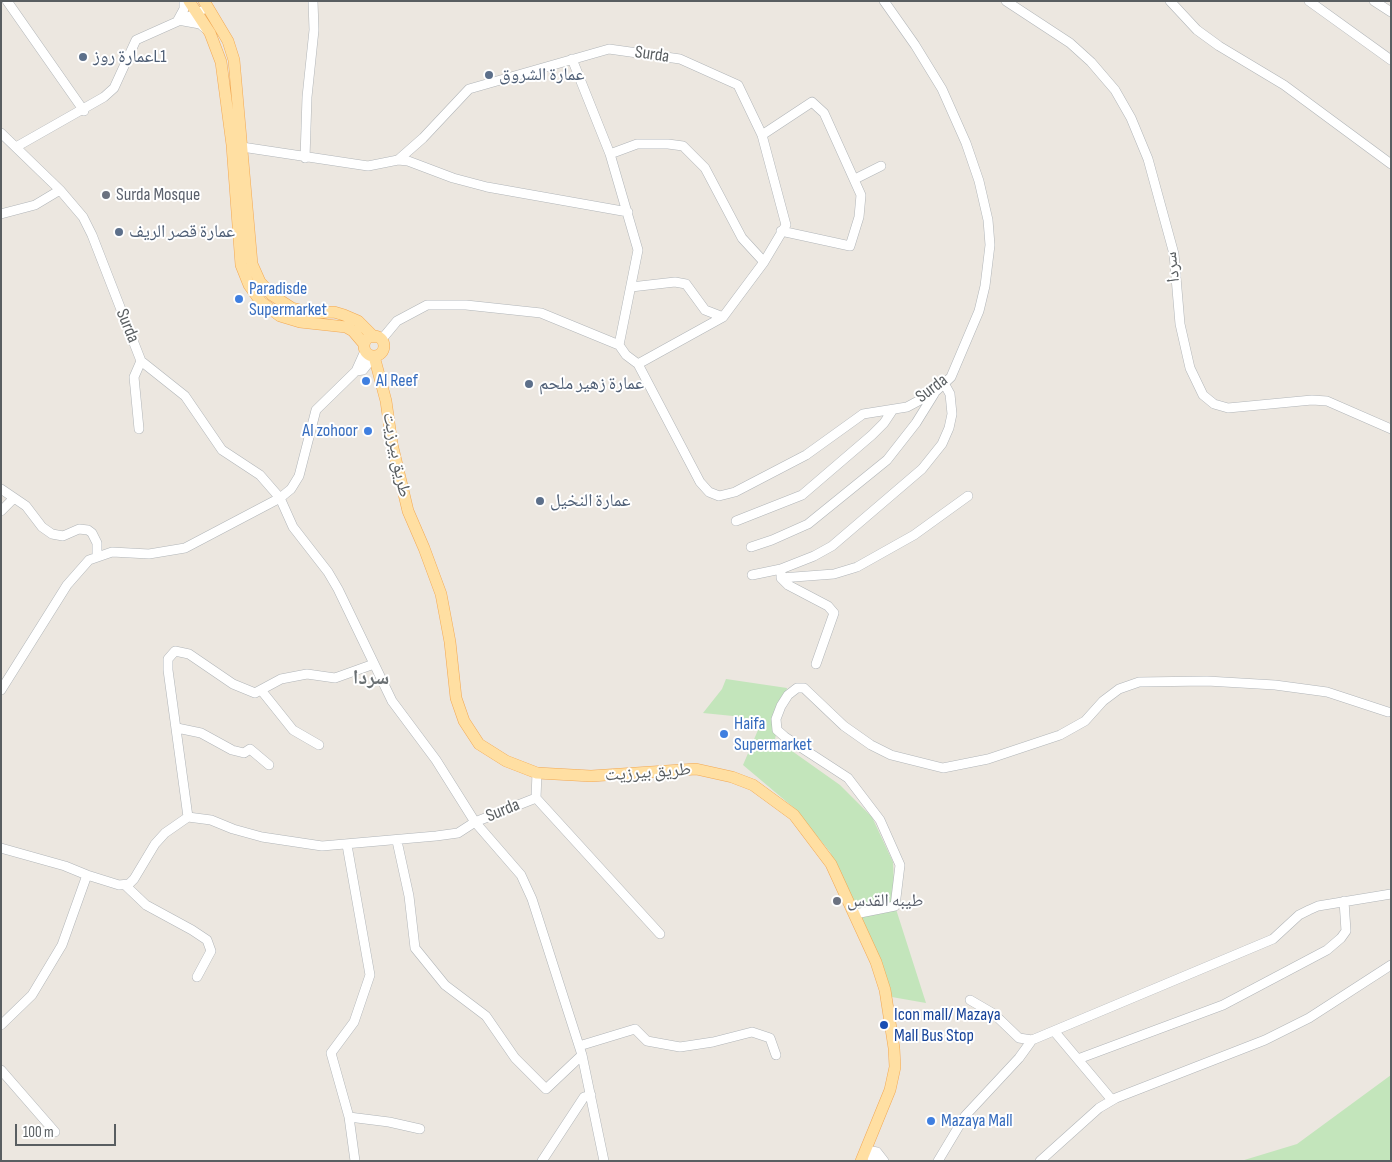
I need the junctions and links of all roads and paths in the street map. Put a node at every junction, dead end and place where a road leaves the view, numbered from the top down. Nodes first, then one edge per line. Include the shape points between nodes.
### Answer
1 (7, 1) edge
2 (184, 1) edge
3 (189, 1) edge
4 (313, 1) edge
5 (884, 1) edge
6 (1006, 1) edge
7 (1170, 1) edge
8 (1309, 1) edge
9 (1374, 1) edge
10 (206, 4) edge
11 (1391, 12) edge
12 (196, 13) junction
13 (178, 20) junction
14 (210, 33) junction
15 (572, 59) junction
16 (1391, 60) edge
17 (84, 110) junction
18 (1, 133) edge
19 (762, 136) junction
20 (237, 146) junction
21 (16, 148) junction
22 (610, 154) junction
23 (305, 158) junction
24 (398, 160) junction
25 (1391, 164) edge
26 (881, 166) dead end
27 (855, 179) junction
28 (60, 190) junction
29 (628, 212) junction
30 (1, 214) edge
31 (781, 231) junction
32 (764, 262) junction
33 (631, 287) junction
34 (724, 317) junction
35 (380, 341) junction
36 (619, 345) junction
37 (368, 350) junction
38 (141, 361) junction
39 (638, 364) junction
40 (360, 371) junction
41 (380, 379) junction
42 (945, 384) junction
43 (935, 392) junction
44 (386, 401) junction
45 (892, 411) junction
46 (1391, 428) edge
47 (139, 430) dead end
48 (1, 489) edge
49 (968, 496) dead end
50 (14, 498) junction
51 (280, 498) junction
52 (1, 511) edge
53 (736, 521) dead end
54 (751, 547) dead end
55 (97, 556) junction
56 (781, 573) junction
57 (752, 575) dead end
58 (374, 664) junction
59 (816, 664) dead end
60 (1, 690) edge
61 (261, 690) junction
62 (1388, 712) dead end
63 (177, 728) junction
64 (319, 745) dead end
65 (269, 765) dead end
66 (537, 773) junction
67 (536, 798) junction
68 (188, 817) junction
69 (475, 822) junction
70 (397, 840) junction
71 (347, 845) junction
72 (1, 848) edge
73 (87, 875) junction
74 (125, 885) junction
75 (1391, 894) edge
76 (1344, 901) junction
77 (855, 914) junction
78 (660, 934) dead end
79 (1391, 965) edge
80 (197, 977) dead end
81 (970, 1000) dead end
82 (1, 1025) edge
83 (1054, 1031) junction
84 (1032, 1040) junction
85 (581, 1050) junction
86 (776, 1055) dead end
87 (1078, 1059) junction
88 (1, 1070) edge
89 (591, 1095) junction
90 (1112, 1100) junction
91 (349, 1117) junction
92 (420, 1129) dead end
93 (55, 1132) dead end
94 (866, 1150) junction
95 (355, 1161) edge
96 (542, 1161) edge
97 (604, 1161) edge
98 (861, 1161) edge
99 (874, 1161) edge
100 (884, 1161) edge
101 (938, 1161) edge
102 (1040, 1161) edge

1 - 17 street
2 - 13 street via 184,10
3 - 12 main road
4 - 23 street
5 - 42 street, Surda via 942,89 966,142 988,220 990,245 980,311 962,355
6 - 46 street, سردا via 1070,43 1091,62 1115,90 1131,118 1148,159 1174,254 1180,324 1190,368 1203,395 1214,404 1228,408 1327,401
7 - 25 street via 1197,30 1284,85
8 - 16 street
9 - 11 street
10 - 12 street
10 - 20 main road via 228,41 234,60
12 - 13 street
12 - 14 main road
13 - 14 street via 200,24
13 - 17 street via 136,40 114,88
14 - 20 main road via 221,62
15 - 19 street, Surda via 609,49 680,59 738,85
15 - 22 street
15 - 24 street, Surda via 469,89 424,138
17 - 21 street
18 - 21 street, Surda
19 - 27 street via 812,102 824,113
19 - 31 street, Surda via 786,225
20 - 23 street, Surda
20 - 35 main road via 252,264 260,282 272,295 292,308 344,315 358,321
20 - 37 main road via 241,265 249,285 261,302 280,316 300,322 346,327
21 - 28 street, Surda
22 - 29 street
22 - 32 street via 637,144 683,146 705,168 742,238
23 - 24 street, Surda via 368,166
24 - 29 street via 487,187
26 - 27 street
27 - 31 street via 861,195 860,217 850,246
28 - 30 street via 34,205
28 - 38 street, Surda via 83,217 92,235
29 - 33 street via 638,250
31 - 32 street, Surda
32 - 34 street, Surda
33 - 34 street via 674,282 686,284 705,310
33 - 36 street
34 - 39 street, Surda
35 - 36 street, Surda via 396,321 427,305 466,305 541,313
35 - 37 main road via 366,340
35 - 37 main road via 380,354
35 - 44 main road
36 - 39 street, Surda
37 - 40 street
37 - 41 main road
38 - 47 street via 134,377
38 - 51 street, Surda via 185,396 222,450 260,475
39 - 45 street, Surda via 700,482 709,492 719,496 735,492 806,455 864,414
40 - 41 street
40 - 51 street via 316,410 299,476
41 - 44 main road
42 - 43 street, Surda
42 - 56 street via 950,394 952,414 949,428 942,444 922,469 846,536
43 - 45 street, Surda via 921,401
43 - 54 street via 887,460 808,524
44 - 66 main road, طريق بيرزيت via 392,444 408,511 441,594 456,698 464,721 480,744 492,754
45 - 53 street via 872,436 802,495
48 - 50 street
49 - 56 street via 914,535 857,567 834,574
50 - 52 street
50 - 55 street via 52,534 63,536 79,529 88,530 97,543
51 - 55 street via 185,548 149,554 123,552
51 - 58 street, Surda via 293,527 328,572
55 - 60 street via 80,568 67,586
56 - 57 street
56 - 59 street via 788,585 828,606 834,613
58 - 61 street via 335,678 307,674 281,679
58 - 69 street, Surda via 392,701 436,760
61 - 63 street via 255,693 233,684 189,654 175,652 168,659 168,670
61 - 64 street via 293,730
62 - 77 street via 1328,692 1275,685 1139,682 1118,689 1085,720 1060,735 988,759 943,768 891,755 871,745 844,726 804,688 797,688 781,706 776,718 777,730 848,778 880,820 900,865 895,906
63 - 65 street via 201,733 232,750 244,753 250,749
63 - 68 street
66 - 67 street, Surda
66 - 77 main road, طريق بيرزيت via 591,776 696,769 753,785 794,815 815,840 831,864
67 - 69 street, Surda
67 - 78 street
68 - 71 street, Surda via 211,820 262,837 322,846
68 - 74 street via 165,833 134,879
69 - 70 street, Surda via 458,833
69 - 85 street, Surda via 521,875 529,891
70 - 71 street, Surda
70 - 85 street via 409,896 415,948 445,985 486,1016 515,1058 546,1089
71 - 91 street via 370,975 354,1022 331,1053
72 - 73 street
73 - 74 street
73 - 82 street via 62,945 32,995
74 - 80 street via 146,905 207,940 210,951
75 - 76 street
76 - 83 street via 1309,910 1299,915 1274,939
76 - 87 street via 1346,931 1327,950 1224,1005
77 - 94 main road, طريق بيرزيت via 885,990 895,1067 890,1090
79 - 90 street via 1309,1018 1274,1036
81 - 84 street via 994,1014 1019,1038
83 - 84 street
83 - 87 street
84 - 101 street via 965,1116
85 - 86 street via 635,1029 647,1041 680,1046 752,1032 770,1038
85 - 89 street, Surda
87 - 90 street
88 - 93 street
89 - 96 street via 584,1098
89 - 97 street, Surda
90 - 102 street
91 - 92 street
91 - 95 street
94 - 98 main road, طريق بيرزيت
94 - 99 street
94 - 100 street via 876,1152

